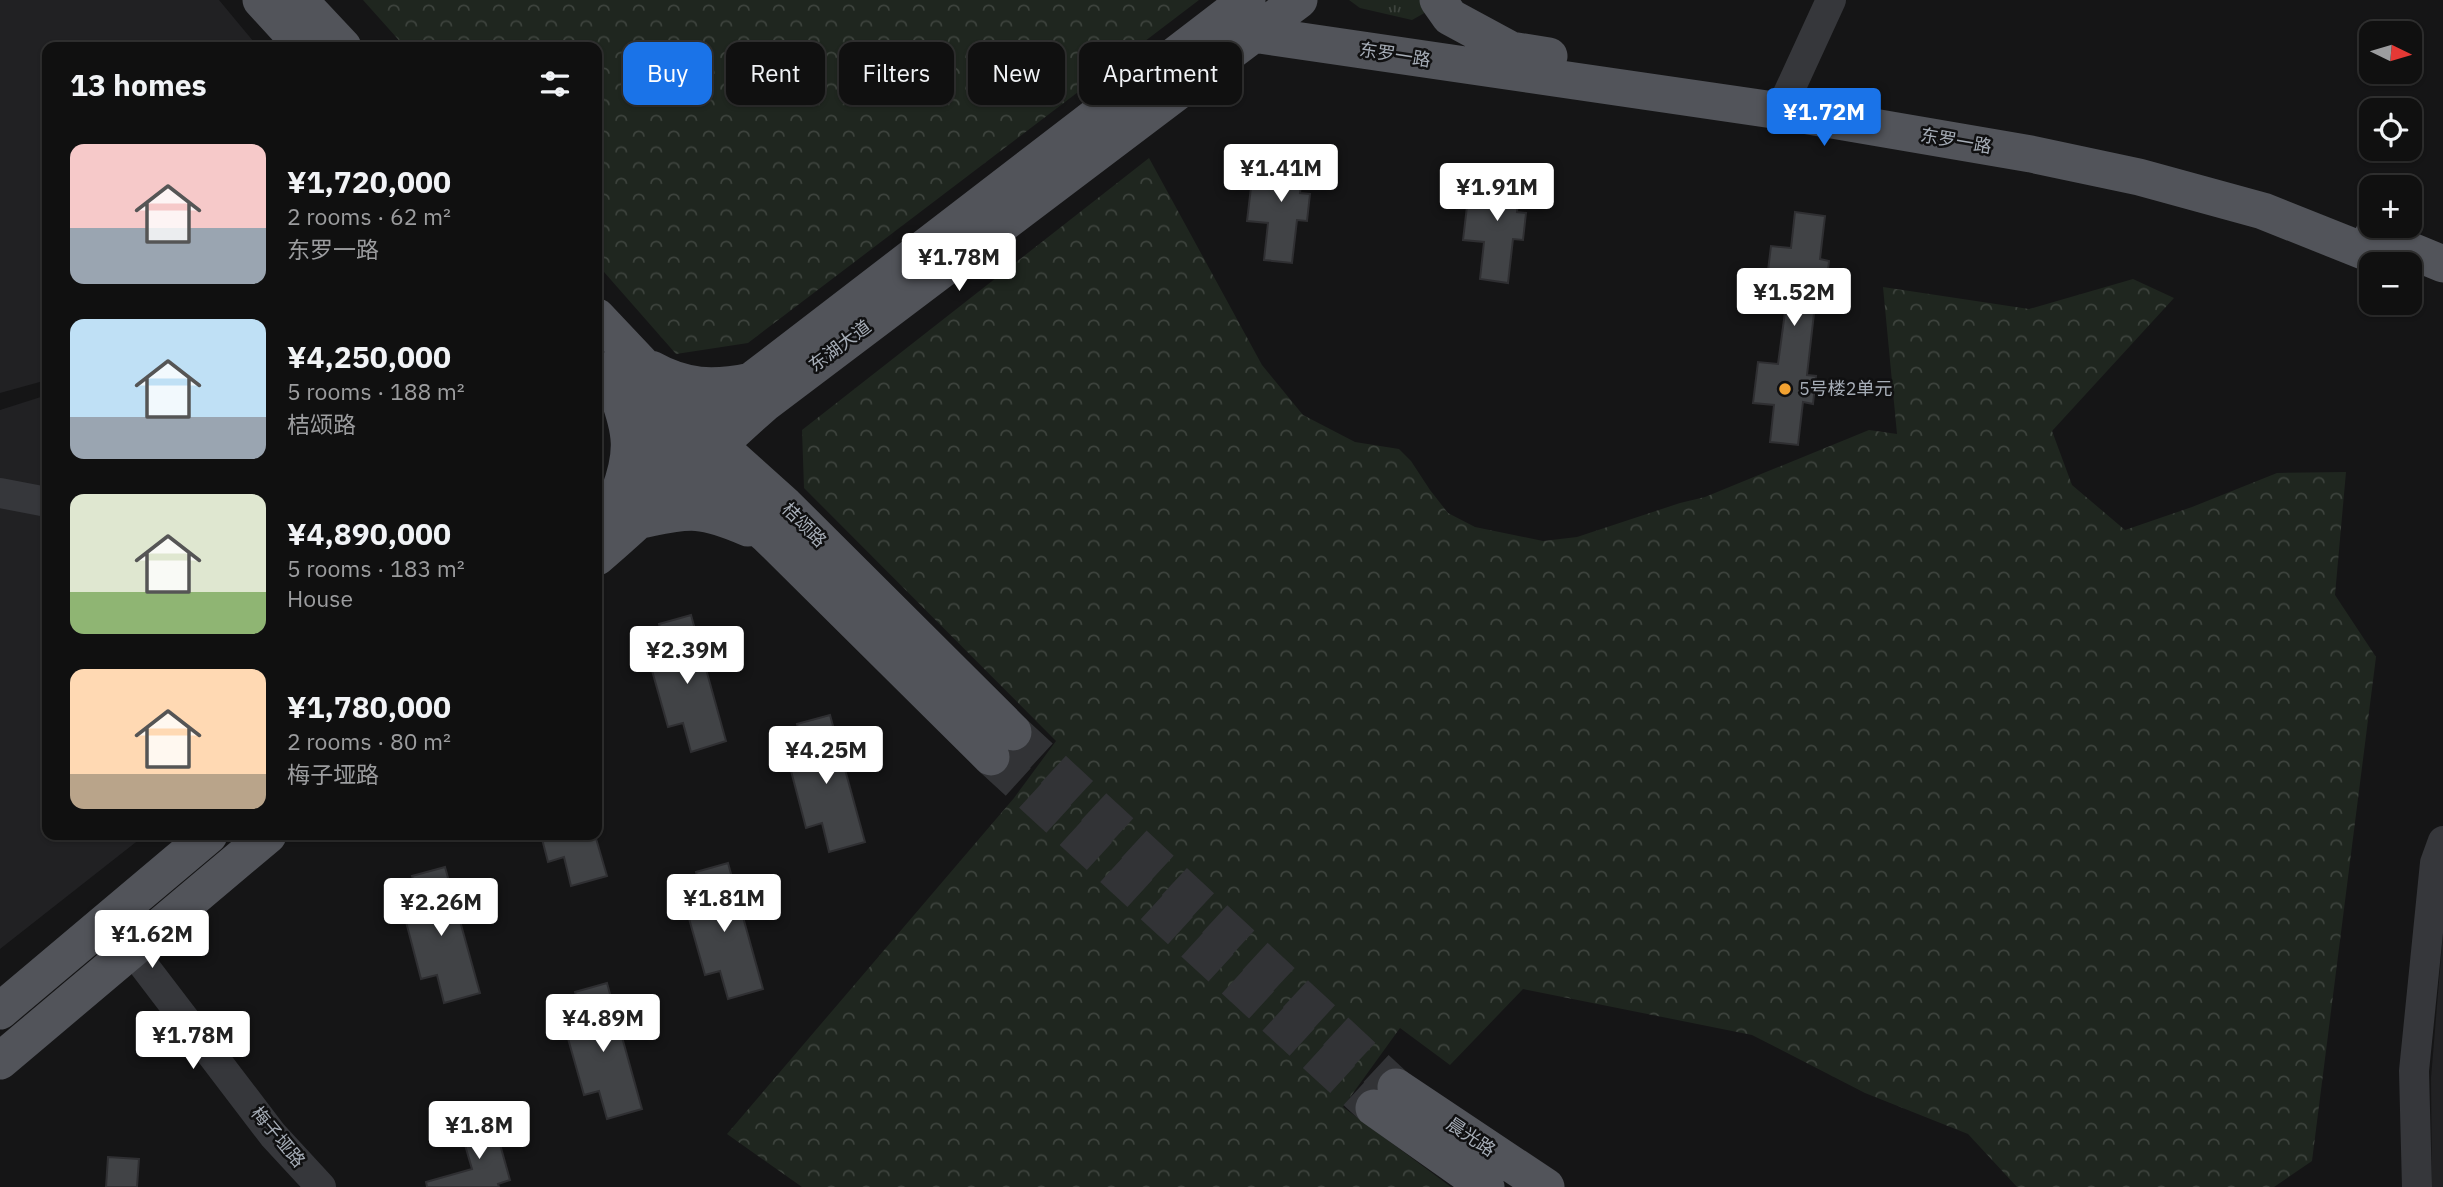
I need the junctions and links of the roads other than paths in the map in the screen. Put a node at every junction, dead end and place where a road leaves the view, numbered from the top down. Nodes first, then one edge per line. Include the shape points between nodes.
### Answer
1 (261, 0) edge
2 (299, 0) edge
3 (1299, 0) edge
4 (1438, 0) edge
5 (1831, 0) edge
6 (1250, 17) edge
7 (299, 42) edge
8 (338, 42) edge
9 (1785, 101) junction
10 (2366, 252) edge
11 (2443, 264) edge
12 (2422, 275) edge
13 (2443, 283) edge
14 (602, 322) edge
15 (642, 364) junction
16 (606, 379) edge
17 (757, 393) junction
18 (708, 435) junction
19 (682, 460) junction
20 (0, 493) edge
21 (42, 501) edge
22 (619, 508) edge
23 (776, 520) junction
24 (602, 546) edge
25 (1002, 744) tunnel mouth
26 (203, 840) edge
27 (262, 840) edge
28 (2443, 841) edge
29 (108, 919) junction
30 (131, 950) junction
31 (0, 1011) edge
32 (0, 1061) edge
33 (321, 1187) edge
34 (1486, 1187) edge
35 (1546, 1187) edge
36 (2417, 1187) edge

1 - 7 main road
2 - 8 main road
3 - 6 main road, 东湖大道
4 - 9 main road, 东罗一路 via 1450,17 1511,50
5 - 9 street
6 - 9 main road, 东罗一路
6 - 17 main road, 东湖大道
9 - 10 main road, 东罗一路 via 2139,177 2263,211
9 - 11 main road, 东罗一路 via 2035,135 2145,160 2269,193
12 - 13 main road
14 - 15 main road, 桔颂路
15 - 17 main road via 668,379
15 - 18 main road, 桔颂路
16 - 19 main road, 桔颂路
16 - 22 main road via 629,424 630,450
17 - 18 main road, 东湖大道
17 - 23 main road via 760,442
18 - 19 main road, 东湖大道
18 - 23 main road, 桔颂路
19 - 22 main road, 东湖大道
19 - 23 main road, 桔颂路
20 - 21 street
22 - 23 main road
22 - 24 main road, 东湖大道
23 - 25 main road, 桔颂路
26 - 29 main road
27 - 30 main road
28 - 36 street via 2435,863 2414,1071
29 - 30 street, 梅子垭路
29 - 31 main road
30 - 32 main road
30 - 33 street, 梅子垭路 via 274,1135
34 - 35 main road, 晨光路 via 1385,1098

